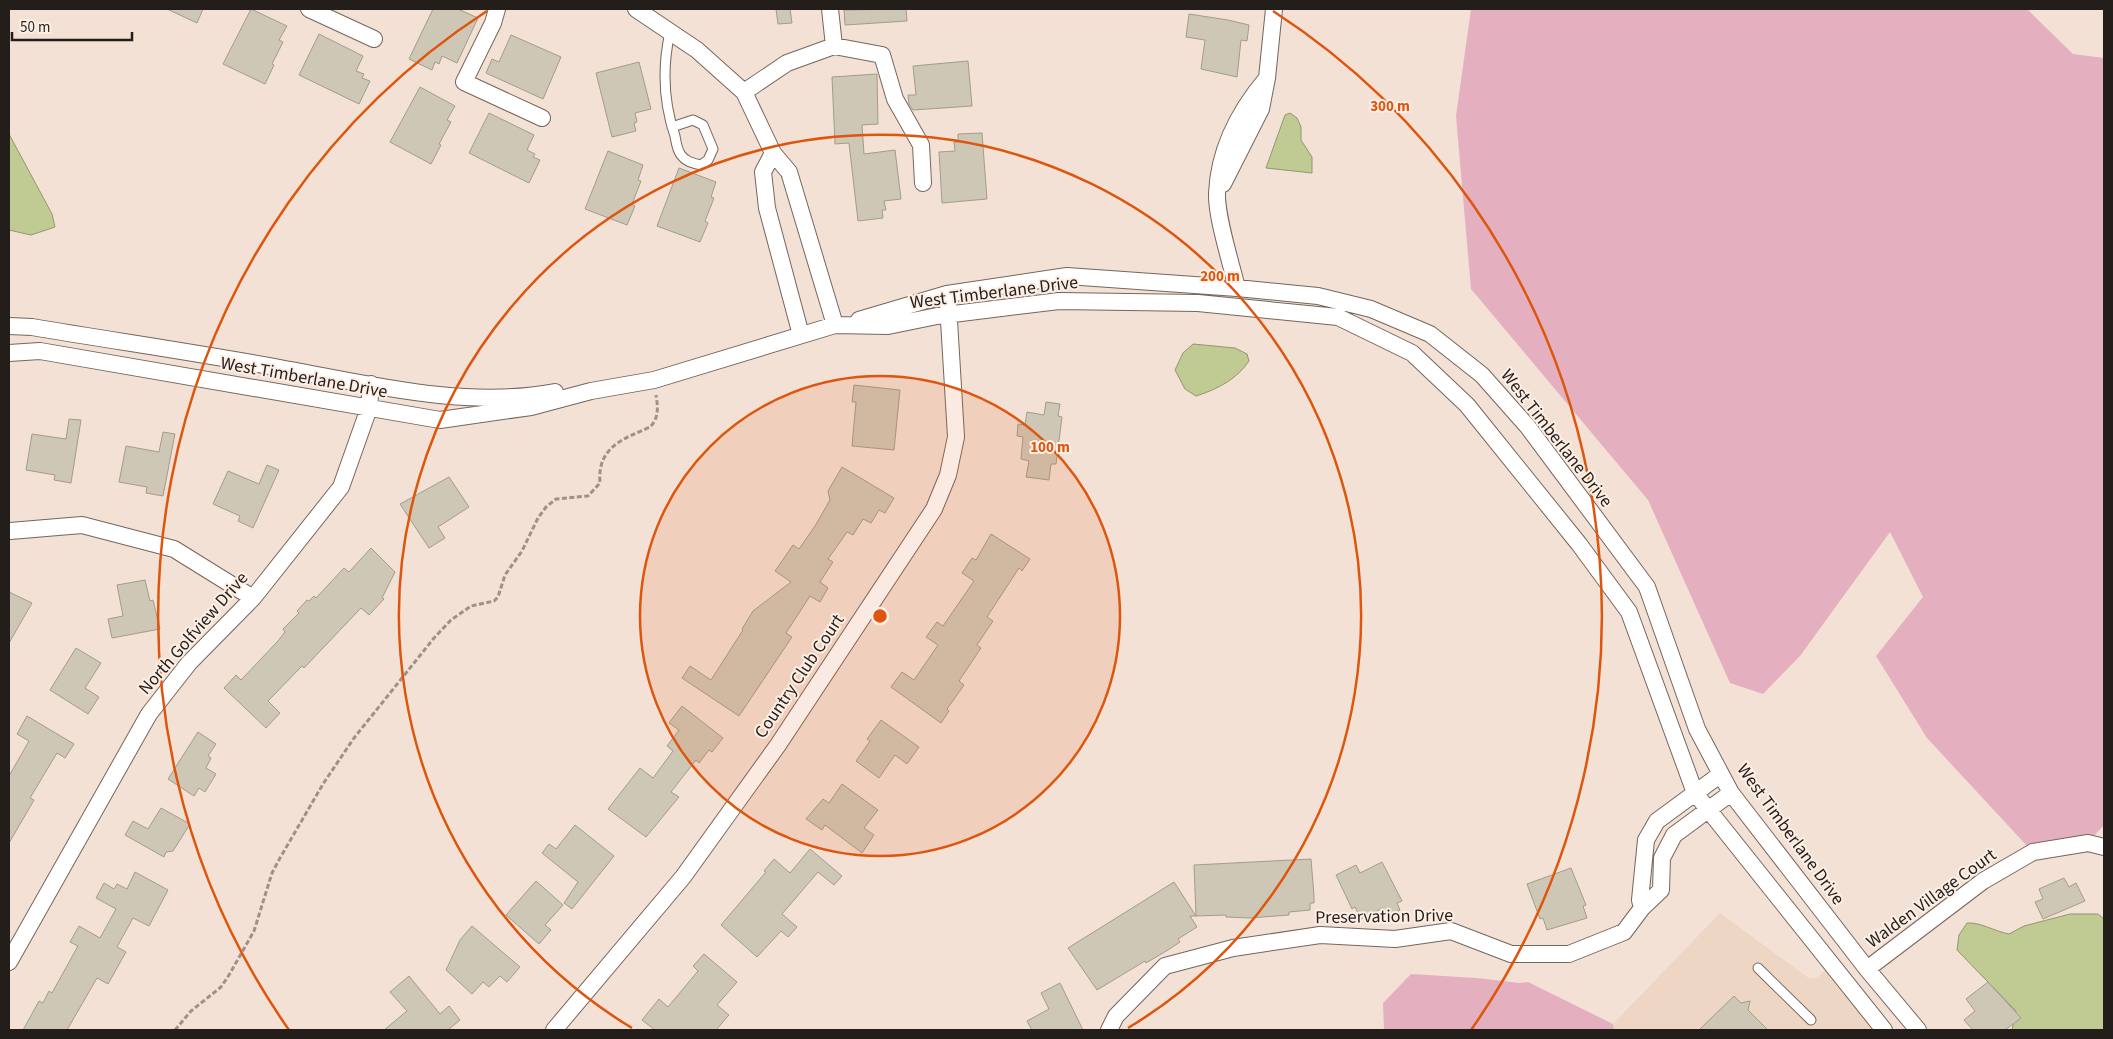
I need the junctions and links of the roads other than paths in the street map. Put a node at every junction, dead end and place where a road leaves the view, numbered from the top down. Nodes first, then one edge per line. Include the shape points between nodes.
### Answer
1 (309, 9) edge
2 (496, 9) edge
3 (636, 9) edge
4 (830, 9) edge
5 (1274, 9) edge
6 (670, 32) junction
7 (374, 40) dead end
8 (834, 46) junction
9 (744, 92) junction
10 (542, 118) dead end
11 (672, 127) junction
12 (773, 153) junction
13 (923, 183) dead end
14 (1237, 288) junction
15 (947, 294) junction
16 (949, 315) junction
17 (841, 324) junction
18 (9, 326) edge
19 (801, 335) junction
20 (9, 353) edge
21 (371, 384) junction
22 (591, 391) junction
23 (369, 408) junction
24 (10, 532) dead end
25 (253, 598) junction
26 (1721, 774) junction
27 (1694, 793) junction
28 (1731, 793) junction
29 (1708, 809) junction
30 (2104, 847) edge
31 (1642, 908) junction
32 (9, 962) edge
33 (1758, 968) dead end
34 (1867, 969) junction
35 (1811, 1020) dead end
36 (554, 1030) edge
37 (1109, 1030) edge
38 (1884, 1030) edge
39 (1918, 1030) edge

1 - 7 street
2 - 10 street via 464,82
3 - 6 street
4 - 8 street
5 - 14 street via 1261,109 1217,194
6 - 9 street via 697,50
6 - 11 lane via 663,80
8 - 9 street via 788,63
8 - 13 street via 882,55 895,99 921,145
9 - 12 street
11 - 11 lane via 680,154 690,163 701,165 708,160 713,149 703,125 693,120
12 - 17 street via 789,172
12 - 19 street via 763,172 767,208
14 - 15 street, West Timberlane Drive via 1067,276
14 - 26 street, West Timberlane Drive via 1318,296 1372,310 1430,334 1482,375 1528,427 1647,587 1697,729
15 - 16 street, Country Club Court
15 - 17 street, West Timberlane Drive
16 - 17 street, West Timberlane Drive via 888,326
16 - 27 street, West Timberlane Drive via 1059,301 1198,303 1338,317 1412,353 1467,405 1579,544 1629,612
16 - 36 street, Country Club Court via 956,437 948,475 934,509 778,745 682,877
17 - 19 street, West Timberlane Drive
18 - 21 street, West Timberlane Drive
19 - 22 street, West Timberlane Drive via 652,380
20 - 23 street, West Timberlane Drive via 40,351
21 - 22 street, West Timberlane Drive via 468,397 541,394 576,388
21 - 23 street, North Golfview Drive
22 - 23 street, West Timberlane Drive via 531,408 440,420
23 - 25 street, North Golfview Drive via 341,487
24 - 25 street via 82,525 174,549
25 - 32 street, North Golfview Drive via 189,663 149,714
26 - 27 street
26 - 28 street, West Timberlane Drive
27 - 29 street, West Timberlane Drive
27 - 31 street via 1657,820 1646,840 1640,891
28 - 29 street, Preservation Drive
28 - 34 street, West Timberlane Drive
29 - 31 street, Preservation Drive via 1674,834 1662,858 1661,890
29 - 38 street, West Timberlane Drive
30 - 34 street, Walden Village Court via 2088,844 2032,852 1983,882
31 - 37 street, Preservation Drive via 1624,932 1569,954 1511,954 1451,931 1395,940 1320,935 1233,948 1165,966 1116,1016
33 - 35 lane
34 - 39 street, West Timberlane Drive

